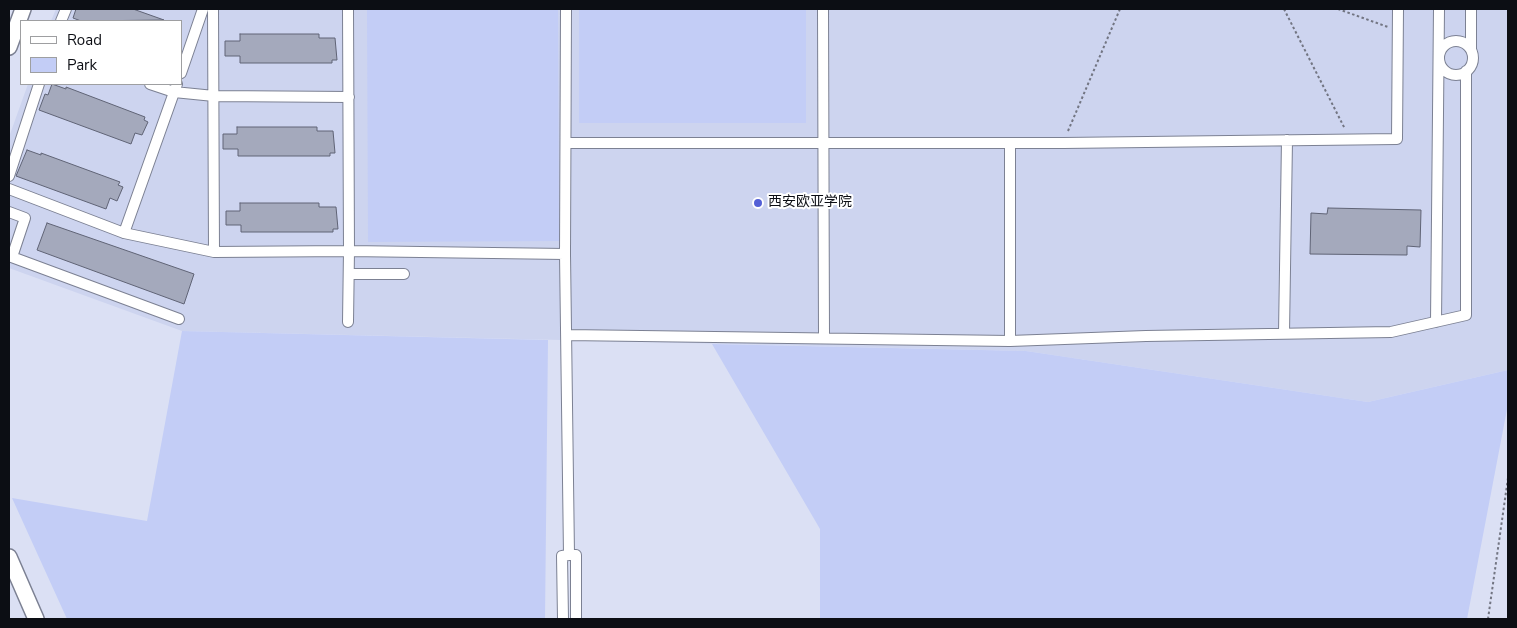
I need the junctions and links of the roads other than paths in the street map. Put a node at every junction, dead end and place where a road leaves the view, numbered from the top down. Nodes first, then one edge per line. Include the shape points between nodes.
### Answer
1 (22, 9) edge
2 (203, 9) edge
3 (213, 9) edge
4 (348, 9) edge
5 (566, 9) edge
6 (824, 9) edge
7 (1398, 9) edge
8 (1439, 9) edge
9 (1471, 9) edge
10 (9, 47) edge
11 (1470, 50) junction
12 (1439, 58) junction
13 (182, 69) edge
14 (1466, 71) junction
15 (39, 85) edge
16 (156, 85) edge
17 (176, 88) edge
18 (214, 96) junction
19 (348, 97) junction
20 (1286, 140) junction
21 (566, 143) junction
22 (824, 143) junction
23 (1010, 143) junction
24 (9, 176) edge
25 (9, 189) edge
26 (9, 212) edge
27 (124, 233) junction
28 (349, 251) junction
29 (214, 252) junction
30 (566, 254) junction
31 (10, 257) edge
32 (348, 274) junction
33 (404, 274) dead end
34 (179, 319) dead end
35 (348, 322) dead end
36 (1436, 322) junction
37 (1284, 334) junction
38 (566, 335) junction
39 (824, 338) junction
40 (1010, 341) junction
41 (569, 555) junction
42 (9, 557) edge
43 (36, 619) edge
44 (563, 619) edge
45 (576, 619) edge

1 - 10 main road
2 - 13 street
3 - 18 street
4 - 19 street
5 - 21 street
6 - 22 street
7 - 20 street via 1397,139
8 - 12 street
9 - 11 street
11 - 12 street via 1462,42 1452,42 1442,48
11 - 14 street via 1472,61
12 - 14 street via 1443,68 1451,74
12 - 36 street
14 - 36 street via 1466,315
15 - 24 street
16 - 17 street
17 - 18 street
17 - 27 street
18 - 19 street
18 - 29 street
19 - 28 street
20 - 23 street
20 - 37 street
21 - 22 street
21 - 30 street
22 - 23 street
22 - 39 street
23 - 40 street
25 - 27 street
26 - 31 street via 25,218
27 - 29 street
28 - 29 street
28 - 30 street
28 - 32 street
30 - 38 street
31 - 34 street
32 - 33 street
32 - 35 street
36 - 37 street via 1391,332
37 - 40 street
38 - 39 street
38 - 41 street
39 - 40 street
41 - 44 street via 562,556
41 - 45 street via 576,555
42 - 43 main road

